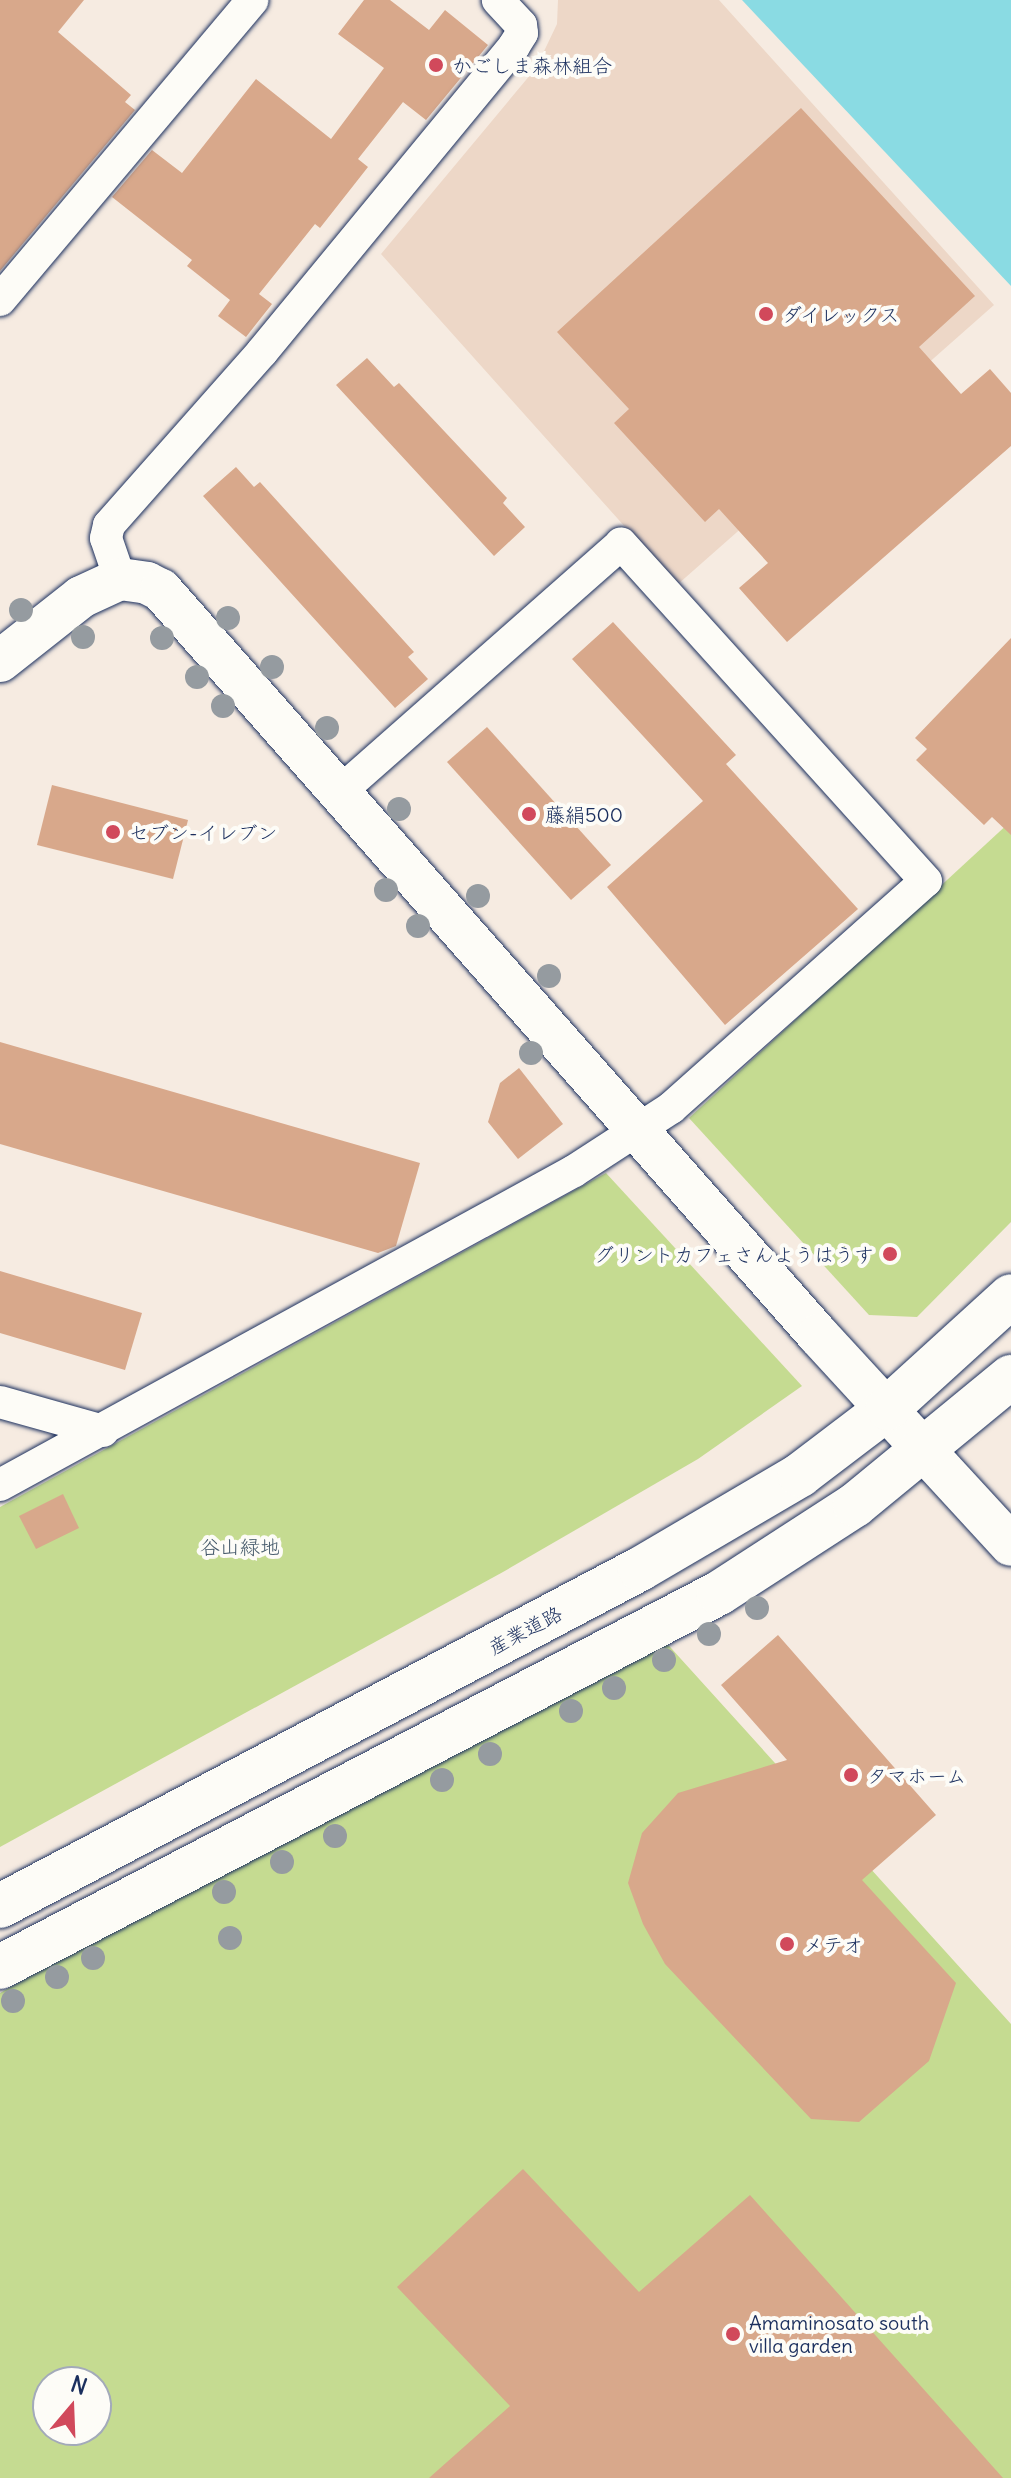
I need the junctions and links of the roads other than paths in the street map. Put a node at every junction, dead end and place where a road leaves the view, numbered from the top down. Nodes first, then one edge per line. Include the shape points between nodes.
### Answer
1 (253, 0) edge
2 (498, 0) edge
3 (0, 300) edge
4 (120, 579) junction
5 (0, 661) edge
6 (341, 791) junction
7 (635, 1129) junction
8 (1011, 1296) edge
9 (1011, 1377) edge
10 (0, 1402) edge
11 (888, 1408) junction
12 (103, 1431) junction
13 (925, 1449) junction
14 (0, 1485) edge
15 (1011, 1545) edge
16 (0, 1906) edge
17 (0, 1967) edge

1 - 3 street
2 - 4 street via 521,25 514,46 262,352 109,525 106,538
4 - 5 street via 81,597
4 - 6 street via 161,590
6 - 7 street
6 - 7 street via 621,544 926,881 671,1108
7 - 11 street
7 - 12 street via 574,1171
8 - 11 main road, 産業道路
9 - 13 main road
10 - 12 street
11 - 13 street
11 - 16 main road, 産業道路 via 820,1462 640,1569
12 - 14 street
13 - 15 street
13 - 17 main road via 855,1505 719,1593

